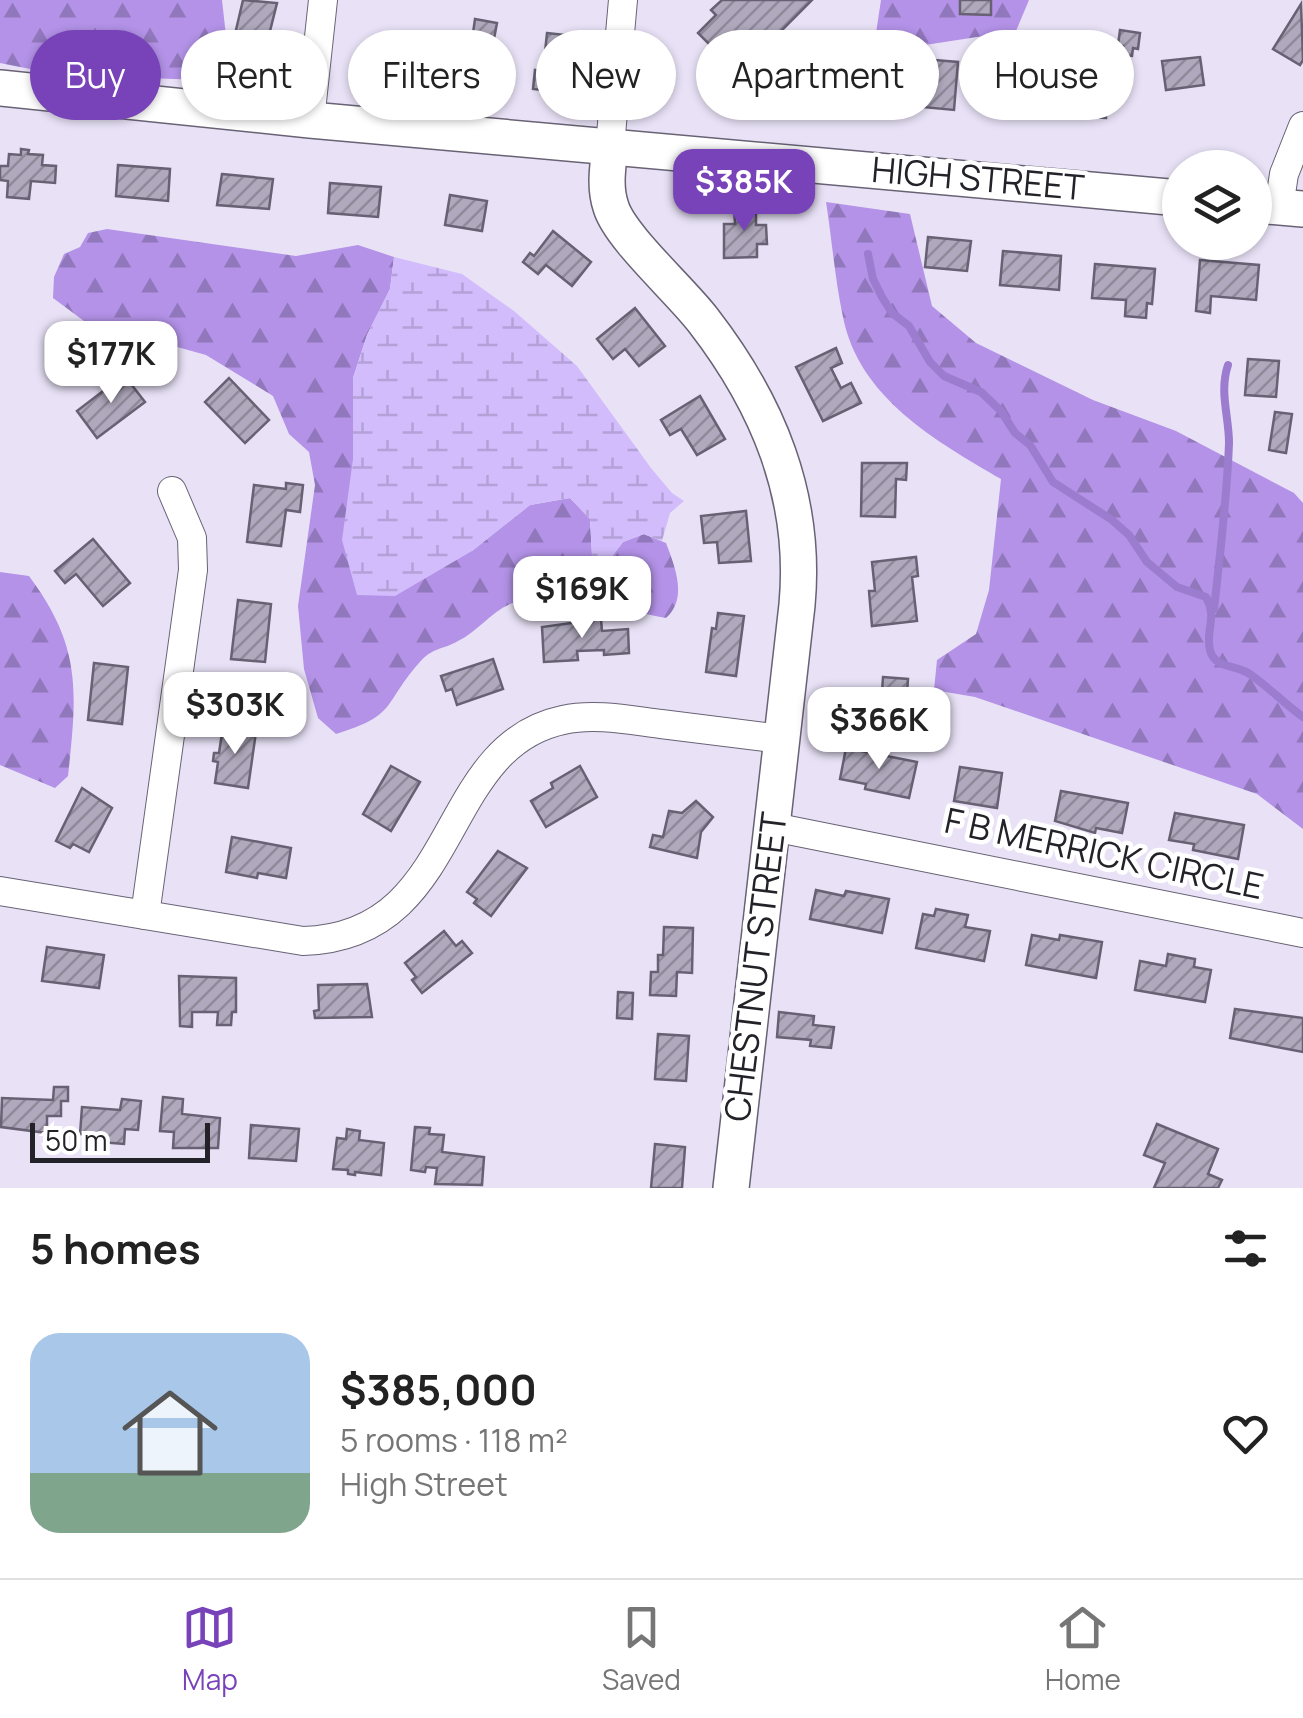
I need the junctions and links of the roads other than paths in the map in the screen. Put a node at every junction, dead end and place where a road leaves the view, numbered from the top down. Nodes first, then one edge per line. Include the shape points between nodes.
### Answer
1 (323, 0) edge
2 (623, 0) edge
3 (320, 30) edge
4 (0, 88) edge
5 (181, 107) edge
6 (310, 120) edge
7 (1303, 126) edge
8 (610, 146) junction
9 (1162, 196) edge
10 (1279, 207) edge
11 (172, 491) dead end
12 (782, 739) junction
13 (773, 827) junction
14 (0, 891) edge
15 (145, 915) junction
16 (1303, 932) edge
17 (731, 1188) edge

1 - 3 street
2 - 8 street
4 - 5 main road, HIGH STREET
6 - 8 main road, HIGH STREET
7 - 10 street
8 - 9 main road, HIGH STREET
8 - 12 main road, CHESTNUT STREET via 607,191 614,217 742,375 790,484 800,565
11 - 15 street via 192,538 193,570
12 - 13 main road, CHESTNUT STREET
12 - 15 street via 631,720 563,720 532,731 505,752 410,895 362,929 304,941
13 - 16 street, F B MERRICK CIRCLE
13 - 17 main road, CHESTNUT STREET
14 - 15 street

